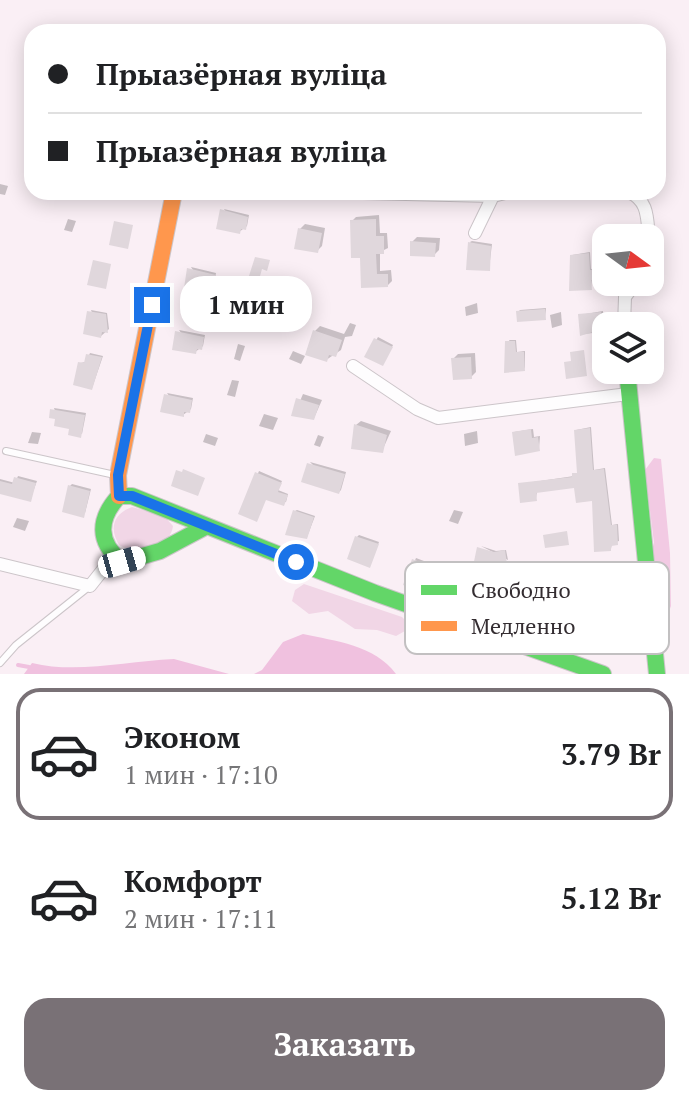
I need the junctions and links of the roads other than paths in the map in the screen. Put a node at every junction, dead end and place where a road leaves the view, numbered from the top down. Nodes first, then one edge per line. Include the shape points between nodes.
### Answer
1 (172, 200) edge
2 (491, 200) edge
3 (641, 200) edge
4 (648, 224) edge
5 (475, 233) dead end
6 (353, 366) dead end
7 (628, 384) edge
8 (628, 394) junction
9 (6, 451) dead end
10 (118, 475) junction
11 (119, 496) junction
12 (207, 526) junction
13 (113, 557) junction
14 (645, 562) edge
15 (0, 564) edge
16 (90, 586) junction
17 (405, 604) edge
18 (547, 654) edge
19 (655, 654) edge
20 (0, 663) edge
21 (603, 674) edge
22 (657, 674) edge

1 - 10 street
2 - 5 street
3 - 4 street
6 - 8 street via 438,418
7 - 8 street
8 - 14 street
9 - 10 lane
10 - 11 street
11 - 12 street via 132,496
11 - 13 street via 107,507 101,525 101,537
12 - 13 street via 160,551 122,562
12 - 17 street
13 - 16 street
15 - 16 street
16 - 20 lane
18 - 21 street
19 - 22 street

